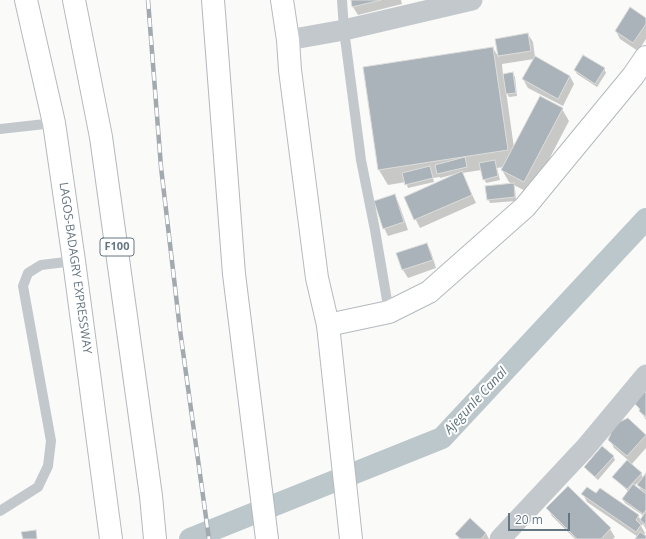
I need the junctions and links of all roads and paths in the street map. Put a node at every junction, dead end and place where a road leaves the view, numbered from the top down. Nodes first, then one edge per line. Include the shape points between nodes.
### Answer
1 (26, 0) edge
2 (74, 0) edge
3 (213, 0) edge
4 (282, 0) edge
5 (342, 0) edge
6 (472, 0) edge
7 (344, 30) junction
8 (288, 40) junction
9 (646, 57) edge
10 (54, 123) junction
11 (0, 129) edge
12 (74, 261) junction
13 (389, 312) junction
14 (328, 325) junction
15 (646, 375) edge
16 (0, 511) edge
17 (111, 539) edge
18 (155, 539) edge
19 (267, 539) edge
20 (351, 539) edge
21 (500, 539) edge

1 - 10 main road, LAGOS-BADAGRY EXPRESSWAY
2 - 18 main road, F100 via 102,137
3 - 19 main road via 234,274
4 - 8 main road
5 - 7 lane
6 - 7 street
7 - 8 street
7 - 13 lane via 361,160
8 - 14 main road via 317,278
9 - 13 main road via 526,207 429,292
10 - 11 lane
10 - 12 main road, LAGOS-BADAGRY EXPRESSWAY
12 - 16 lane via 41,265 28,273 23,286 51,441 48,466 38,487
12 - 17 main road, LAGOS-BADAGRY EXPRESSWAY
13 - 14 main road
14 - 20 main road
15 - 21 street via 586,447

